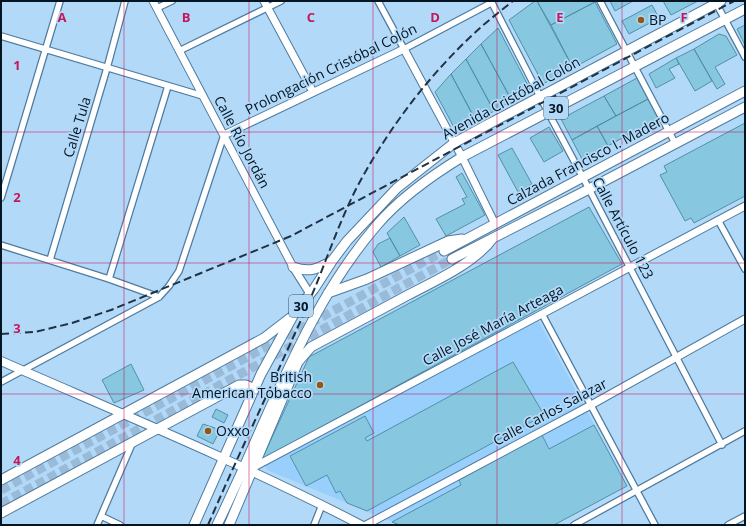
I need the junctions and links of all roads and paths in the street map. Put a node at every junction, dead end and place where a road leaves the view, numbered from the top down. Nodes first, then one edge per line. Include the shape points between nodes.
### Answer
1 (60, 1) edge
2 (125, 1) edge
3 (153, 1) edge
4 (172, 1) edge
5 (264, 1) edge
6 (281, 1) edge
7 (378, 1) edge
8 (600, 1) edge
9 (491, 2) edge
10 (717, 2) edge
11 (157, 8) junction
12 (268, 8) junction
13 (745, 9) edge
14 (725, 19) junction
15 (1, 36) edge
16 (404, 49) junction
17 (46, 50) junction
18 (179, 51) junction
19 (626, 51) junction
20 (745, 57) edge
21 (635, 66) junction
22 (107, 68) junction
23 (168, 86) junction
24 (745, 91) edge
25 (313, 92) junction
26 (203, 96) junction
27 (540, 97) junction
28 (745, 106) edge
29 (548, 112) junction
30 (669, 132) junction
31 (224, 135) junction
32 (454, 143) junction
33 (675, 143) junction
34 (462, 157) junction
35 (583, 177) junction
36 (590, 189) junction
37 (1, 198) edge
38 (745, 206) edge
39 (370, 216) junction
40 (718, 220) junction
41 (378, 224) junction
42 (495, 224) junction
43 (468, 238) junction
44 (493, 238) junction
45 (1, 245) edge
46 (444, 251) tunnel mouth
47 (452, 259) tunnel mouth
48 (50, 260) junction
49 (332, 261) junction
50 (293, 267) junction
51 (630, 267) junction
52 (745, 269) edge
53 (109, 279) junction
54 (328, 293) junction
55 (310, 294) junction
56 (159, 297) junction
57 (294, 314) junction
58 (542, 314) junction
59 (745, 319) edge
60 (677, 358) junction
61 (1, 362) edge
62 (22, 370) junction
63 (1, 382) edge
64 (254, 389) junction
65 (591, 406) junction
66 (124, 414) junction
67 (158, 429) junction
68 (745, 431) edge
69 (132, 444) junction
70 (722, 444) junction
71 (223, 458) junction
72 (250, 468) junction
73 (2, 476) edge
74 (637, 491) junction
75 (322, 505) junction
76 (1, 513) edge
77 (101, 516) junction
78 (745, 516) edge
79 (97, 525) edge
80 (120, 525) edge
81 (194, 525) edge
82 (218, 525) edge
83 (229, 525) edge
84 (314, 525) edge
85 (361, 525) edge
86 (366, 525) edge
87 (574, 525) edge
88 (655, 525) edge
89 (728, 525) edge

1 - 17 street
2 - 22 street, Calle Tula
3 - 11 street, Calle Río Jordán
4 - 11 street
5 - 12 street
6 - 12 street
7 - 16 street
8 - 19 street
9 - 16 street, Prolongación Cristóbal Colón
9 - 27 street, Calle Artículo 123
10 - 14 street
10 - 19 main road, Avenida Cristóbal Colón / 30
11 - 18 street, Calle Río Jordán
12 - 18 street
12 - 25 street
13 - 14 main road, Avenida Cristóbal Colón / 30
14 - 20 street
14 - 21 main road, Avenida Cristóbal Colón / 30
15 - 17 street
16 - 25 street, Prolongación Cristóbal Colón
16 - 32 street
17 - 22 street
17 - 37 street
18 - 26 street, Calle Río Jordán
19 - 21 street
19 - 27 main road, Avenida Cristóbal Colón / 30
21 - 29 main road, Avenida Cristóbal Colón / 30
21 - 30 street
22 - 23 street
22 - 48 street, Calle Tula
23 - 26 street
23 - 53 street
24 - 30 main road, Calzada Francisco I. Madero
25 - 31 street, Prolongación Cristóbal Colón
26 - 31 street, Calle Río Jordán
27 - 29 street, Calle Artículo 123
27 - 32 main road, Avenida Cristóbal Colón / 30
28 - 33 main road, Calzada Francisco I. Madero
29 - 34 main road, Avenida Cristóbal Colón / 30
29 - 35 street, Calle Artículo 123
30 - 33 street
30 - 35 main road, Calzada Francisco I. Madero
31 - 50 street, Calle Río Jordán
31 - 56 street via 179,271 170,286
32 - 34 street
32 - 39 main road, Avenida Cristóbal Colón / 30 via 398,188
33 - 36 main road, Calzada Francisco I. Madero
34 - 41 main road, Avenida Cristóbal Colón / 30 via 405,197
34 - 42 street
35 - 36 street, Calle Artículo 123
35 - 42 main road, Calzada Francisco I. Madero
36 - 44 main road, Calzada Francisco I. Madero
36 - 51 street, Calle Artículo 123
38 - 40 street, Calle José María Arteaga
39 - 41 main road
39 - 49 main road, Avenida Cristóbal Colón / 30
40 - 51 street, Calle José María Arteaga
40 - 52 street
41 - 54 main road, Avenida Cristóbal Colón / 30 via 348,260
42 - 43 main road, Calzada Francisco I. Madero
43 - 46 main road, Calzada Francisco I. Madero
43 - 54 main road via 448,241 367,279
44 - 47 main road, Calzada Francisco I. Madero
44 - 72 main road via 474,257 311,347 298,362
45 - 48 street
48 - 53 street
49 - 50 main road via 316,269
49 - 55 main road, Avenida Cristóbal Colón / 30
50 - 55 street, Calle Río Jordán
51 - 58 street, Calle José María Arteaga
51 - 60 street, Calle Artículo 123
53 - 56 street
54 - 72 main road, Avenida Cristóbal Colón / 30 via 294,355
55 - 57 main road, Avenida Cristóbal Colón / 30
56 - 62 street
57 - 64 main road, Avenida Cristóbal Colón / 30
57 - 66 main road via 264,338
58 - 65 street
58 - 72 street, Calle José María Arteaga
59 - 60 street, Calle Carlos Salazar
60 - 65 street, Calle Carlos Salazar
60 - 70 street, Calle Artículo 123
61 - 62 main road
62 - 63 street
62 - 66 main road
64 - 67 main road via 239,385
64 - 71 main road, 30
65 - 74 street
65 - 86 street, Calle Carlos Salazar
66 - 67 main road
66 - 73 main road
67 - 69 main road
67 - 71 main road
68 - 70 street
69 - 76 main road
69 - 77 street
70 - 74 street
71 - 72 main road
71 - 81 main road, 30
72 - 75 main road
72 - 82 main road, 30
72 - 83 main road, 30
74 - 87 street
74 - 88 street
75 - 84 street
75 - 85 main road
77 - 79 street
77 - 80 street
78 - 89 street

